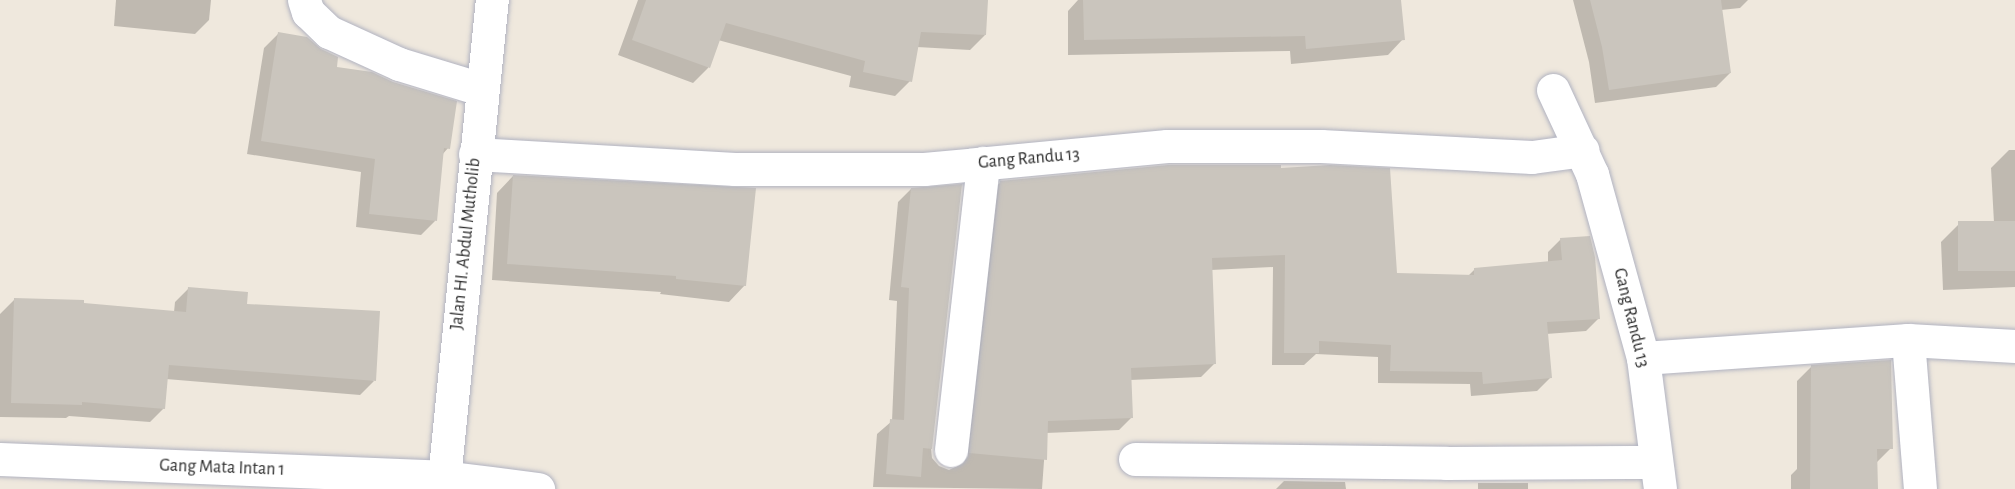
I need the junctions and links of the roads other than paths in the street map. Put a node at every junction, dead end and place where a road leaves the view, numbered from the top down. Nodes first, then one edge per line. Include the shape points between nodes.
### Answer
1 (304, 0) edge
2 (492, 0) edge
3 (481, 89) junction
4 (1553, 90) dead end
5 (1583, 150) junction
6 (476, 154) junction
7 (983, 163) junction
8 (1908, 340) junction
9 (2015, 346) edge
10 (1643, 358) junction
11 (951, 450) dead end
12 (0, 459) edge
13 (1135, 459) dead end
14 (1657, 475) edge
15 (443, 483) edge
16 (538, 489) edge
17 (1920, 489) edge

1 - 3 street via 308,12 329,32 399,64
2 - 3 street, Jalan HI. Abdul Mutholib
3 - 6 street, Jalan HI. Abdul Mutholib
4 - 5 street, Gang Randu 13
5 - 7 street, Gang Randu 13 via 1532,157 1321,146 1167,146
5 - 10 street, Gang Randu 13
6 - 7 street, Gang Randu 13 via 735,169 924,169
6 - 15 street, Jalan HI. Abdul Mutholib
7 - 11 street
8 - 9 street
8 - 10 street
8 - 17 street
10 - 14 street, Gang Randu 13
12 - 15 street, Gang Mata Intan 1
13 - 14 street via 1446,463
15 - 16 street, Gang Mata Intan 1

